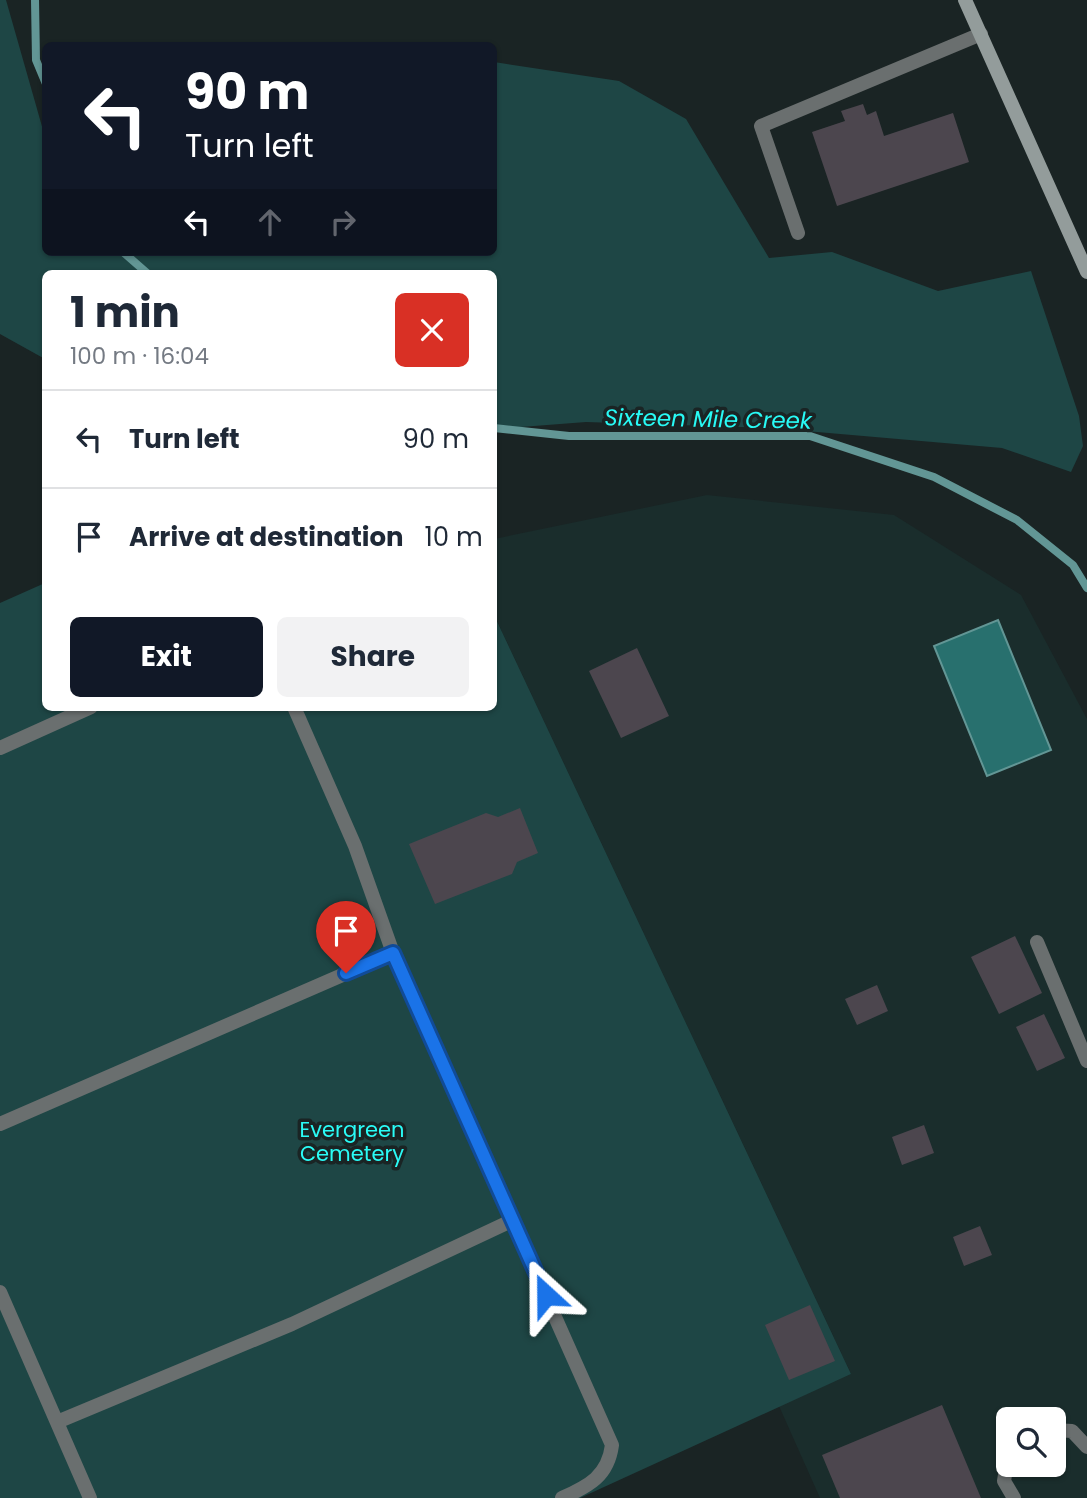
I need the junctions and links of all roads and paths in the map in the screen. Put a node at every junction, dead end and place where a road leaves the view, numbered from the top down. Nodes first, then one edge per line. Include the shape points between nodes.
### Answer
1 (965, 0) edge
2 (981, 34) junction
3 (798, 233) dead end
4 (1087, 272) edge
5 (82, 711) edge
6 (296, 711) edge
7 (0, 748) edge
8 (1037, 942) dead end
9 (393, 953) junction
10 (1087, 1061) edge
11 (0, 1125) edge
12 (513, 1220) junction
13 (0, 1292) edge
14 (57, 1422) junction
15 (1066, 1431) edge
16 (1087, 1447) edge
17 (1005, 1477) edge
18 (90, 1498) edge
19 (562, 1498) edge
20 (1014, 1498) edge

1 - 2 street
2 - 3 street via 761,126
2 - 4 street
5 - 7 street
6 - 9 street via 355,846
8 - 10 street
9 - 11 street
9 - 12 street
12 - 14 street via 292,1324
12 - 19 street via 612,1445 601,1476
13 - 14 street
14 - 18 street
15 - 16 street
17 - 20 street

